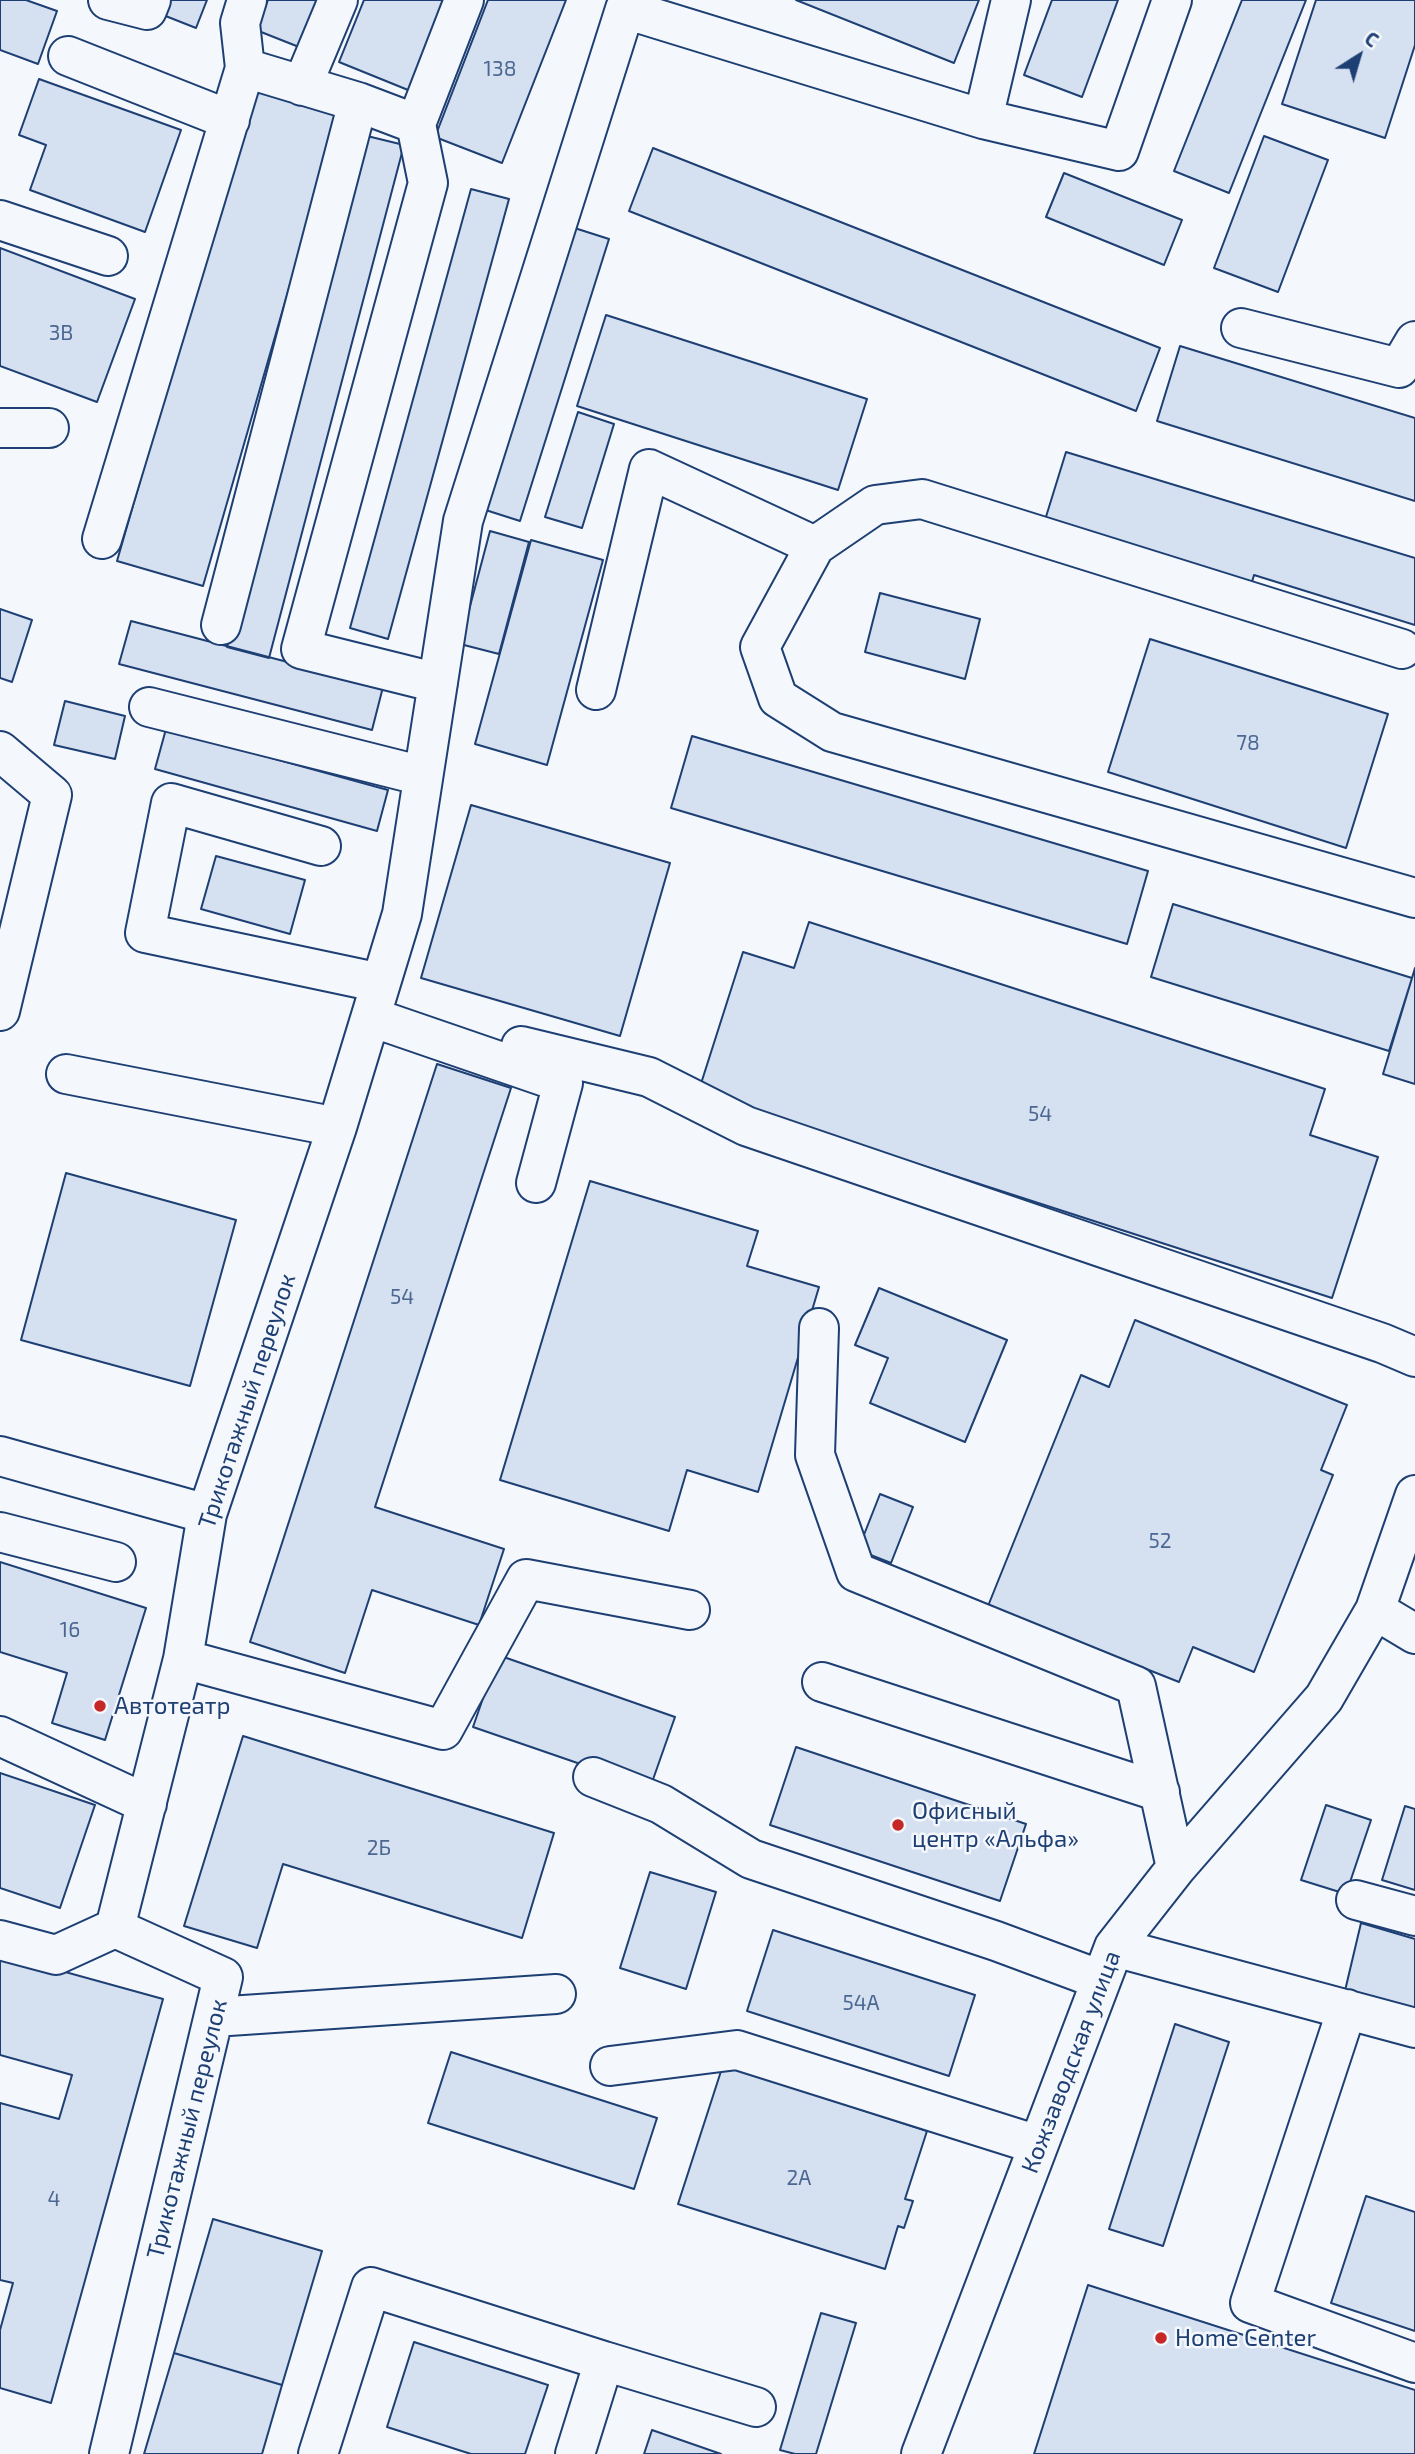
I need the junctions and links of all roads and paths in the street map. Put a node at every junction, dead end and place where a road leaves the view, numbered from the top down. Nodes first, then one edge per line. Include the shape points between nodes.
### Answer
1 (108, 0) edge
2 (151, 0) edge
3 (247, 0) edge
4 (338, 0) edge
5 (464, 0) edge
6 (1011, 0) edge
7 (1172, 0) edge
8 (68, 56) dead end
9 (245, 68) junction
10 (302, 86) junction
11 (358, 102) junction
12 (983, 119) junction
13 (230, 120) junction
14 (416, 124) junction
15 (0, 220) edge
16 (108, 256) dead end
17 (1241, 328) dead end
18 (1415, 341) edge
19 (0, 428) edge
20 (49, 428) dead end
21 (102, 539) dead end
22 (815, 546) junction
23 (221, 625) dead end
24 (1402, 649) dead end
25 (440, 668) junction
26 (596, 690) dead end
27 (149, 707) dead end
28 (0, 751) edge
29 (424, 776) junction
30 (321, 846) dead end
31 (1415, 898) edge
32 (376, 1000) junction
33 (0, 1011) edge
34 (521, 1046) dead end
35 (66, 1074) dead end
36 (337, 1127) junction
37 (536, 1182) dead end
38 (819, 1328) dead end
39 (1415, 1357) edge
40 (0, 1456) edge
41 (1415, 1495) edge
42 (207, 1514) junction
43 (0, 1532) edge
44 (116, 1562) dead end
45 (690, 1610) dead end
46 (1376, 1610) junction
47 (1415, 1634) edge
48 (183, 1659) junction
49 (822, 1682) dead end
50 (0, 1736) edge
51 (593, 1777) dead end
52 (1160, 1792) junction
53 (146, 1804) junction
54 (1176, 1868) junction
55 (1356, 1900) dead end
56 (1415, 1916) edge
57 (116, 1928) junction
58 (0, 1940) edge
59 (1107, 1963) junction
60 (556, 1994) dead end
61 (1347, 2009) junction
62 (214, 2017) junction
63 (1415, 2028) edge
64 (610, 2066) dead end
65 (1038, 2145) junction
66 (604, 2361) junction
67 (1415, 2363) edge
68 (756, 2407) dead end
69 (109, 2454) edge
70 (318, 2454) edge
71 (575, 2454) edge
72 (921, 2454) edge

1 - 2 street via 147,10
3 - 9 street via 240,23
4 - 10 street
5 - 14 street
6 - 12 street
7 - 12 street via 1119,151
8 - 13 street
9 - 10 street
9 - 13 street
10 - 11 street
11 - 14 street
11 - 23 street
12 - 25 street, Трикотажный переулок via 625,9 463,521
13 - 21 street
14 - 25 street via 428,183 301,649
15 - 16 street
17 - 18 street via 1399,368
19 - 20 street
22 - 24 street via 876,506 922,499
22 - 26 street via 649,469
22 - 31 street via 760,647 778,698 832,732
25 - 29 street, Трикотажный переулок
27 - 29 street
28 - 33 street via 52,795
29 - 32 street, Трикотажный переулок via 402,914
30 - 32 street via 170,803 145,933
32 - 36 street, Трикотажный переулок
32 - 37 street via 563,1083
34 - 39 street via 649,1077 746,1126
35 - 36 street
36 - 42 street, Трикотажный переулок
38 - 52 street via 815,1455 856,1572 1136,1686
40 - 42 street
41 - 46 street, Кожзаводская улица
42 - 48 street, Трикотажный переулок
43 - 44 street
45 - 48 street via 526,1579 443,1730
46 - 47 street
46 - 54 street, Кожзаводская улица via 1324,1698
48 - 53 street, Трикотажный переулок
49 - 52 street
50 - 53 street
51 - 59 street via 661,1804 751,1859 996,1941
52 - 54 street
53 - 57 street, Трикотажный переулок
54 - 59 street, Кожзаводская улица
55 - 56 street
57 - 58 street via 56,1955
57 - 62 street, Трикотажный переулок via 223,1977
59 - 61 street
59 - 65 street, Кожзаводская улица
60 - 62 street
61 - 63 street
61 - 67 street via 1250,2303
62 - 69 street, Трикотажный переулок
64 - 65 street via 737,2050
65 - 72 street, Кожзаводская улица
66 - 68 street
66 - 70 street via 371,2287
66 - 71 street

